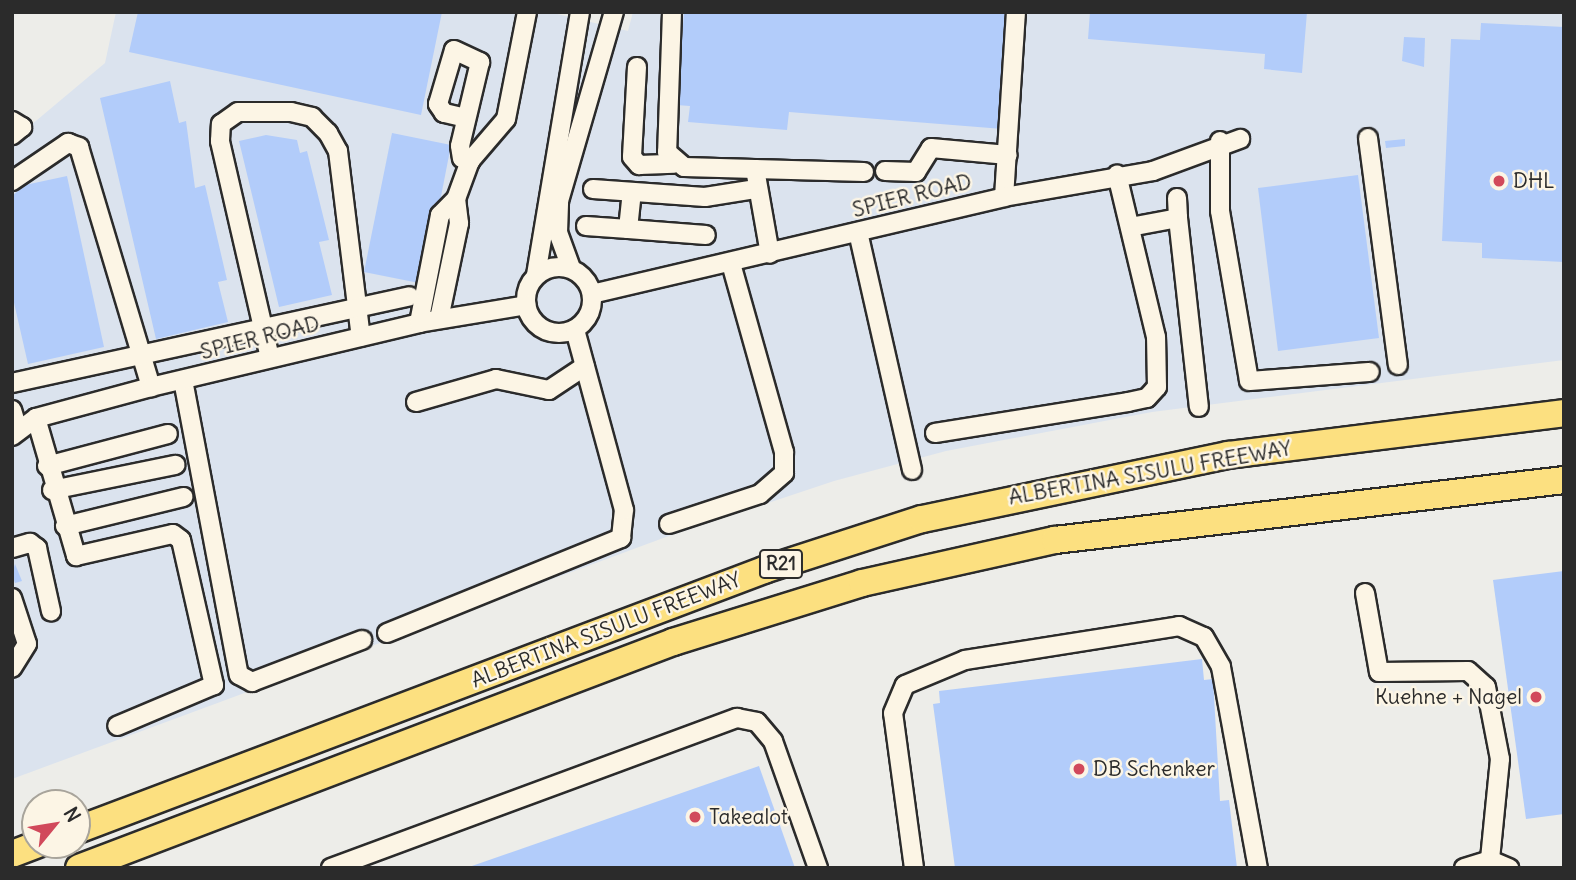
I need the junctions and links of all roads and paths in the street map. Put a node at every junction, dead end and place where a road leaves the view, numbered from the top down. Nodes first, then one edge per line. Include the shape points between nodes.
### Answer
1 (527, 12) edge
2 (580, 12) edge
3 (614, 12) edge
4 (672, 12) edge
5 (1016, 12) edge
6 (571, 56) junction
7 (601, 64) junction
8 (637, 67) dead end
9 (466, 118) dead end
10 (12, 121) edge
11 (12, 135) edge
12 (1368, 138) dead end
13 (1240, 139) dead end
14 (1220, 141) junction
15 (1008, 155) junction
16 (470, 161) junction
17 (674, 164) junction
18 (755, 169) junction
19 (885, 171) dead end
20 (864, 172) dead end
21 (1117, 175) junction
22 (12, 181) edge
23 (593, 189) dead end
24 (755, 189) junction
25 (632, 192) junction
26 (1004, 197) junction
27 (1177, 198) dead end
28 (456, 199) junction
29 (1178, 218) junction
30 (586, 226) dead end
31 (1130, 227) junction
32 (628, 229) junction
33 (858, 233) junction
34 (706, 234) dead end
35 (770, 254) junction
36 (731, 263) junction
37 (571, 268) junction
38 (536, 275) junction
39 (592, 294) junction
40 (410, 296) dead end
41 (357, 303) junction
42 (526, 305) junction
43 (439, 319) junction
44 (419, 323) junction
45 (263, 325) junction
46 (575, 330) junction
47 (361, 337) junction
48 (141, 354) junction
49 (270, 358) junction
50 (1398, 365) dead end
51 (585, 366) junction
52 (1370, 372) dead end
53 (183, 380) junction
54 (12, 383) edge
55 (151, 387) junction
56 (416, 402) dead end
57 (1199, 407) dead end
58 (12, 410) edge
59 (1564, 413) edge
60 (41, 416) junction
61 (15, 433) edge
62 (934, 433) dead end
63 (167, 435) dead end
64 (98, 453) junction
65 (51, 465) junction
66 (175, 465) dead end
67 (912, 470) dead end
68 (1564, 480) edge
69 (104, 481) junction
70 (57, 493) junction
71 (183, 497) dead end
72 (669, 524) dead end
73 (65, 526) junction
74 (12, 548) edge
75 (1365, 593) dead end
76 (12, 598) edge
77 (51, 611) dead end
78 (387, 633) dead end
79 (362, 640) dead end
80 (12, 668) edge
81 (117, 726) dead end
82 (91, 825) edge
83 (1490, 860) junction
84 (79, 868) edge
85 (331, 868) edge
86 (818, 868) edge
87 (914, 868) edge
88 (1258, 868) edge
89 (1464, 868) edge
90 (1508, 868) edge

1 - 16 street via 506,119
2 - 6 street
3 - 7 street
4 - 17 street via 664,143
5 - 15 street
6 - 7 street
6 - 38 street
7 - 37 street via 558,209 558,233
8 - 17 street via 632,157 639,165
9 - 16 street via 460,153
10 - 11 street via 22,127
12 - 50 street
13 - 14 street, SPIER ROAD
14 - 21 street, SPIER ROAD via 1153,171
14 - 52 street via 1220,211 1249,381
15 - 19 street via 931,148 916,172
15 - 26 street
16 - 28 street
17 - 18 street
18 - 20 street
18 - 24 street
21 - 26 street, SPIER ROAD
21 - 31 street
22 - 48 street via 68,143 79,147
23 - 25 street
24 - 25 street via 705,197
24 - 35 street
25 - 32 street
26 - 33 street, SPIER ROAD
27 - 29 street
28 - 43 street via 458,223
28 - 44 street via 440,215
29 - 31 street
29 - 57 street
30 - 32 street
31 - 62 street via 1161,369 1147,398
32 - 34 street
33 - 35 street, SPIER ROAD
33 - 67 street
35 - 36 street, SPIER ROAD
36 - 39 street, SPIER ROAD
36 - 72 street via 784,452 784,473 760,494
37 - 38 street via 552,267
37 - 39 street
38 - 42 street
39 - 46 street via 589,315
40 - 41 street
41 - 45 street
41 - 45 street via 338,151 328,133 312,117 291,112 238,112 221,124 220,141
41 - 47 street
42 - 43 street, SPIER ROAD
42 - 46 street via 544,330
43 - 44 street, SPIER ROAD
44 - 47 street, SPIER ROAD
45 - 48 street
45 - 49 street
46 - 51 street
47 - 49 street, SPIER ROAD
48 - 54 street
48 - 55 street
49 - 53 street, SPIER ROAD
51 - 56 street via 549,390 496,379
51 - 78 street via 624,510 621,538
53 - 55 street, SPIER ROAD
53 - 79 street via 239,675 252,682
55 - 60 street, SPIER ROAD
58 - 61 street
59 - 82 highway, ALBERTINA SISULU FREEWAY / R21 via 1228,455 922,519 764,570
60 - 61 street, SPIER ROAD
60 - 65 street
63 - 64 street
64 - 65 street
64 - 69 street
65 - 70 street
66 - 69 street
68 - 84 highway, ALBERTINA SISULU FREEWAY / R21 via 1055,540 862,583 673,642
69 - 70 street
70 - 73 street
71 - 73 street
73 - 81 street via 80,557 173,534 181,540 214,685
74 - 77 street via 30,543 37,548
75 - 83 street via 1379,672 1468,671 1486,687 1500,759
76 - 80 street via 27,644
83 - 89 street
83 - 90 street
85 - 86 street via 737,718 757,722 774,741
87 - 88 street via 893,713 905,685 965,660 1179,626 1204,637 1221,667

